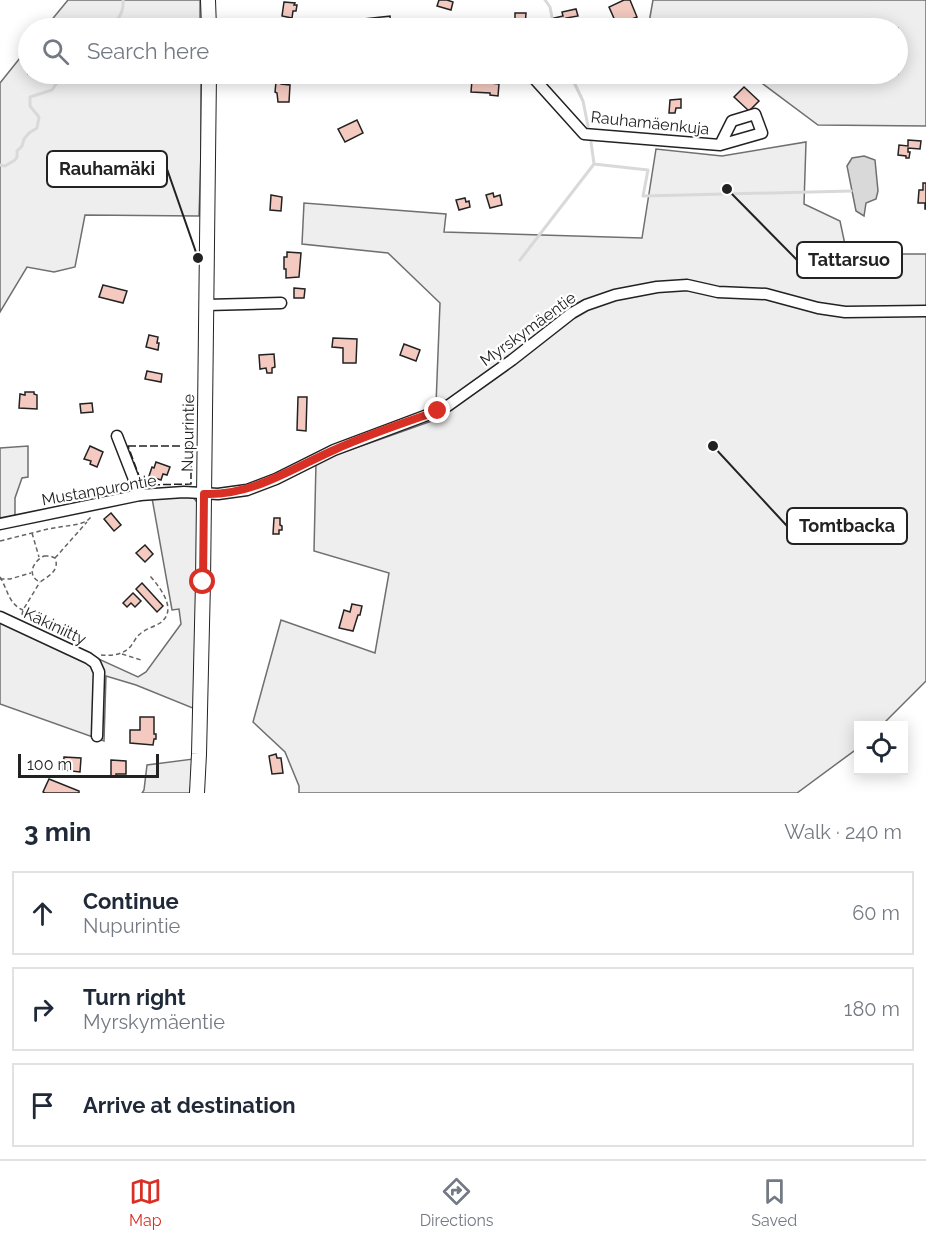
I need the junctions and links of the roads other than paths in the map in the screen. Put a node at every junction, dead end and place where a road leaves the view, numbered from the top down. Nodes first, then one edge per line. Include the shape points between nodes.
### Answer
1 (208, 0) edge
2 (208, 18) edge
3 (209, 84) edge
4 (539, 84) edge
5 (720, 145) dead end
6 (281, 303) dead end
7 (206, 305) junction
8 (926, 311) edge
9 (117, 436) dead end
10 (204, 494) junction
11 (140, 495) junction
12 (0, 524) edge
13 (0, 617) edge
14 (97, 736) dead end
15 (197, 793) edge

1 - 2 main road
3 - 7 main road, Nupurintie
4 - 5 street, Rauhamäenkuja via 584,134
6 - 7 street
7 - 10 main road, Nupurintie
8 - 10 street, Myrskymäentie via 845,312 818,309 766,294 718,292 687,285 615,295 572,313 438,411 334,450 247,490
9 - 11 street
10 - 11 street, Mustanpurontie
10 - 15 main road, Nupurintie
11 - 12 street, Mustanpurontie
13 - 14 street, Käkiniitty via 95,663 99,672

